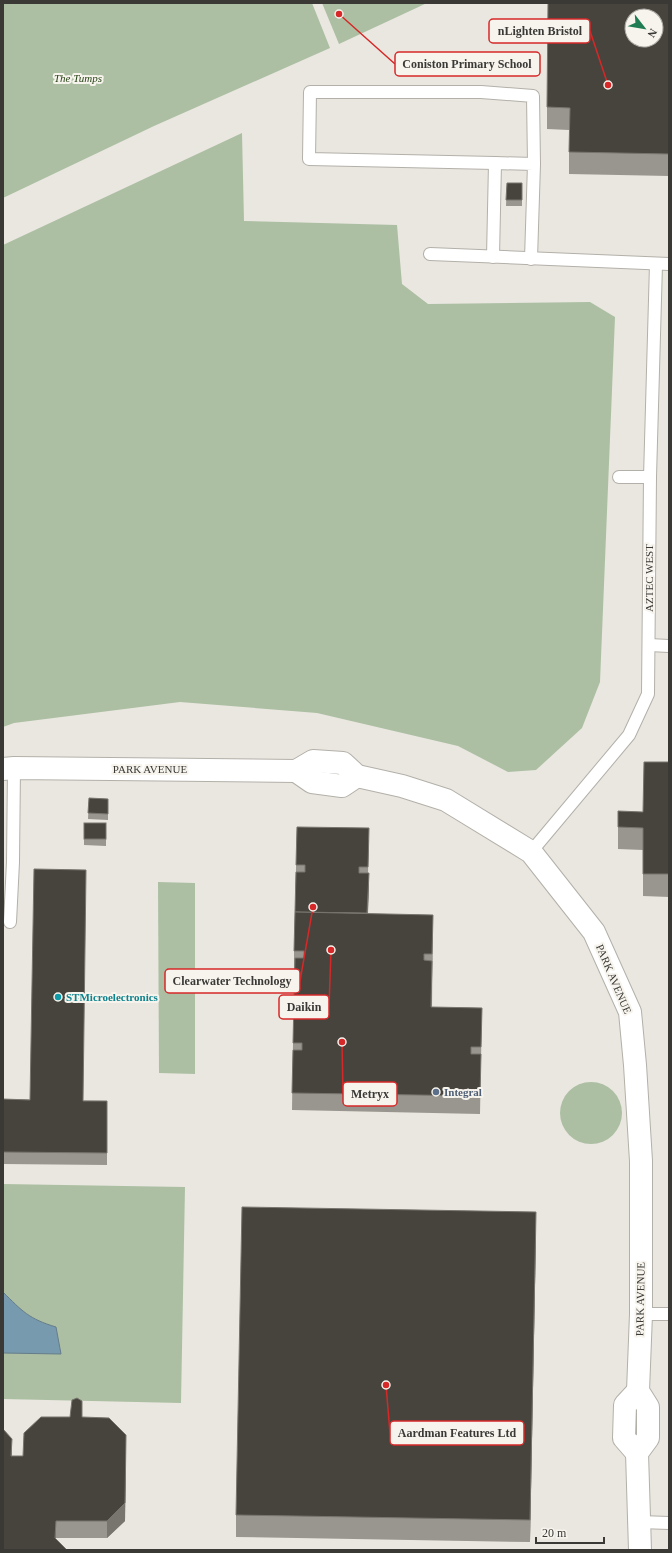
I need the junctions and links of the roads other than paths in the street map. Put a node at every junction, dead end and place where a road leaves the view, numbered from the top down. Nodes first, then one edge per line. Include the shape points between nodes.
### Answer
1 (495, 163) junction
2 (534, 164) junction
3 (430, 254) dead end
4 (493, 257) junction
5 (531, 259) junction
6 (656, 264) junction
7 (669, 264) edge
8 (619, 477) dead end
9 (650, 477) junction
10 (649, 645) junction
11 (669, 646) edge
12 (9, 768) edge
13 (531, 852) junction
14 (10, 922) dead end
15 (641, 1314) junction
16 (669, 1314) edge
17 (640, 1522) junction
18 (669, 1523) edge
19 (640, 1550) edge

1 - 2 lane
1 - 2 lane via 308,159 310,92 481,92 533,96
1 - 4 lane
2 - 5 lane
3 - 4 lane
4 - 5 lane
5 - 6 lane
6 - 7 lane
6 - 9 lane, AZTEC WEST
8 - 9 lane
9 - 10 lane, AZTEC WEST
10 - 11 lane
10 - 13 lane, AZTEC WEST via 648,694 629,735
12 - 13 street, PARK AVENUE via 296,771 313,761 343,763 357,776 402,786 446,800
12 - 14 lane via 13,862
13 - 15 street, PARK AVENUE via 594,932 630,1012 641,1161
15 - 16 lane
15 - 17 street, PARK AVENUE via 638,1392 625,1405 624,1438 637,1453
17 - 18 lane
17 - 19 street, PARK AVENUE

